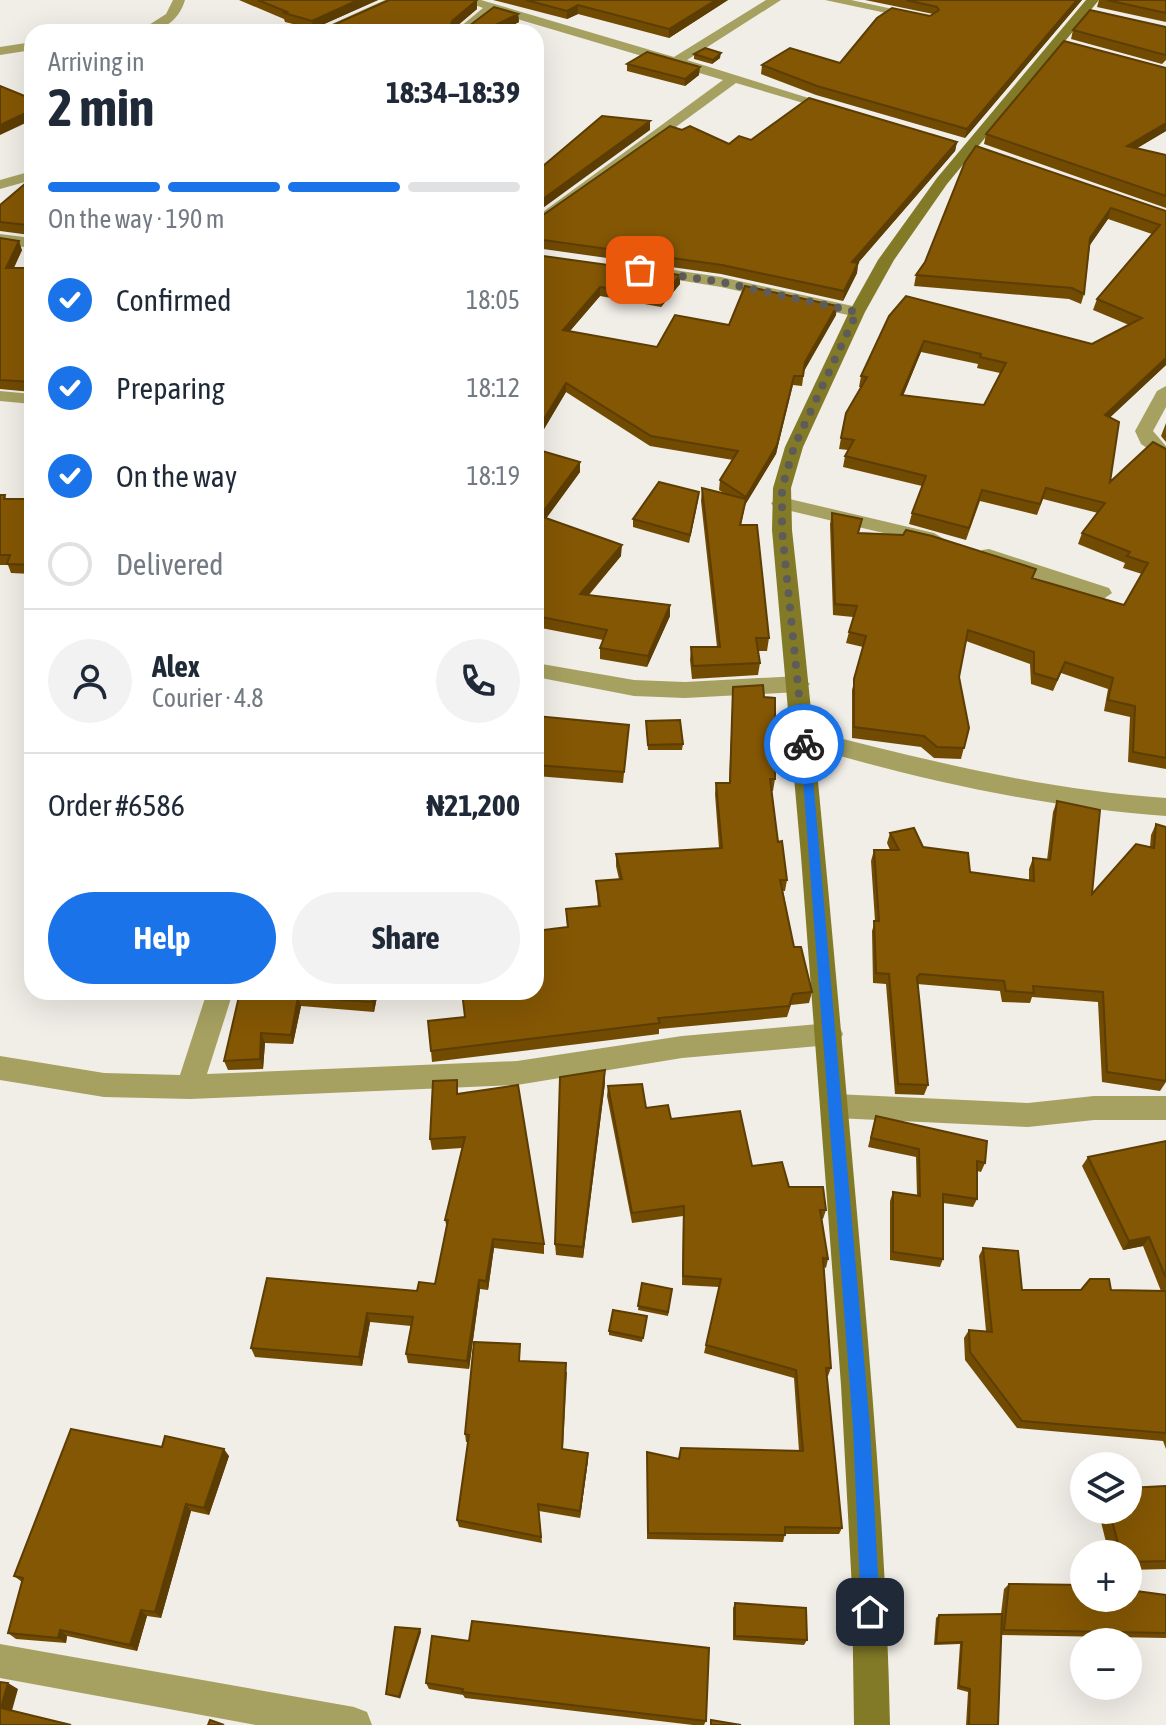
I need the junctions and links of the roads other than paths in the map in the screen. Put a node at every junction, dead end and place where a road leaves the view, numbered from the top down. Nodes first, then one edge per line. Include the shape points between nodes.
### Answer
1 (179, 0) edge
2 (395, 0) edge
3 (468, 0) edge
4 (775, 0) edge
5 (831, 0) edge
6 (852, 2) edge
7 (491, 4) edge
8 (1092, 8) edge
9 (929, 18) edge
10 (159, 24) edge
11 (339, 24) edge
12 (469, 24) edge
13 (24, 47) edge
14 (0, 51) edge
15 (675, 62) junction
16 (733, 79) junction
17 (853, 113) edge
18 (24, 178) edge
19 (0, 185) edge
20 (544, 218) edge
21 (0, 239) edge
22 (24, 242) edge
23 (625, 268) edge
24 (857, 312) junction
25 (1166, 391) edge
26 (0, 396) edge
27 (24, 398) edge
28 (1166, 455) edge
29 (781, 503) junction
30 (1102, 593) dead end
31 (544, 671) edge
32 (799, 684) junction
33 (803, 737) junction
34 (1166, 807) edge
35 (217, 1000) edge
36 (830, 1034) junction
37 (0, 1068) edge
38 (190, 1087) junction
39 (835, 1106) junction
40 (1166, 1108) edge
41 (0, 1661) edge
42 (354, 1725) edge
43 (872, 1725) edge

1 - 10 street via 176,12
2 - 11 street
3 - 7 street
4 - 15 street
5 - 6 street
6 - 9 street
7 - 12 street
7 - 15 street
8 - 24 street via 1067,44 1030,75 915,216
13 - 14 street
15 - 16 street
16 - 17 street
16 - 20 street
18 - 19 street
21 - 22 street
23 - 24 street via 721,282
24 - 29 street via 794,447
25 - 28 street via 1144,431
26 - 27 street
29 - 30 street via 957,546
29 - 32 street
31 - 32 street via 634,688
32 - 33 street
33 - 34 street via 983,782
33 - 36 street
35 - 38 street
36 - 38 street via 682,1047 517,1073
36 - 39 street
37 - 38 street via 104,1085
39 - 40 street via 1028,1115
39 - 43 street via 861,1427
41 - 42 street

